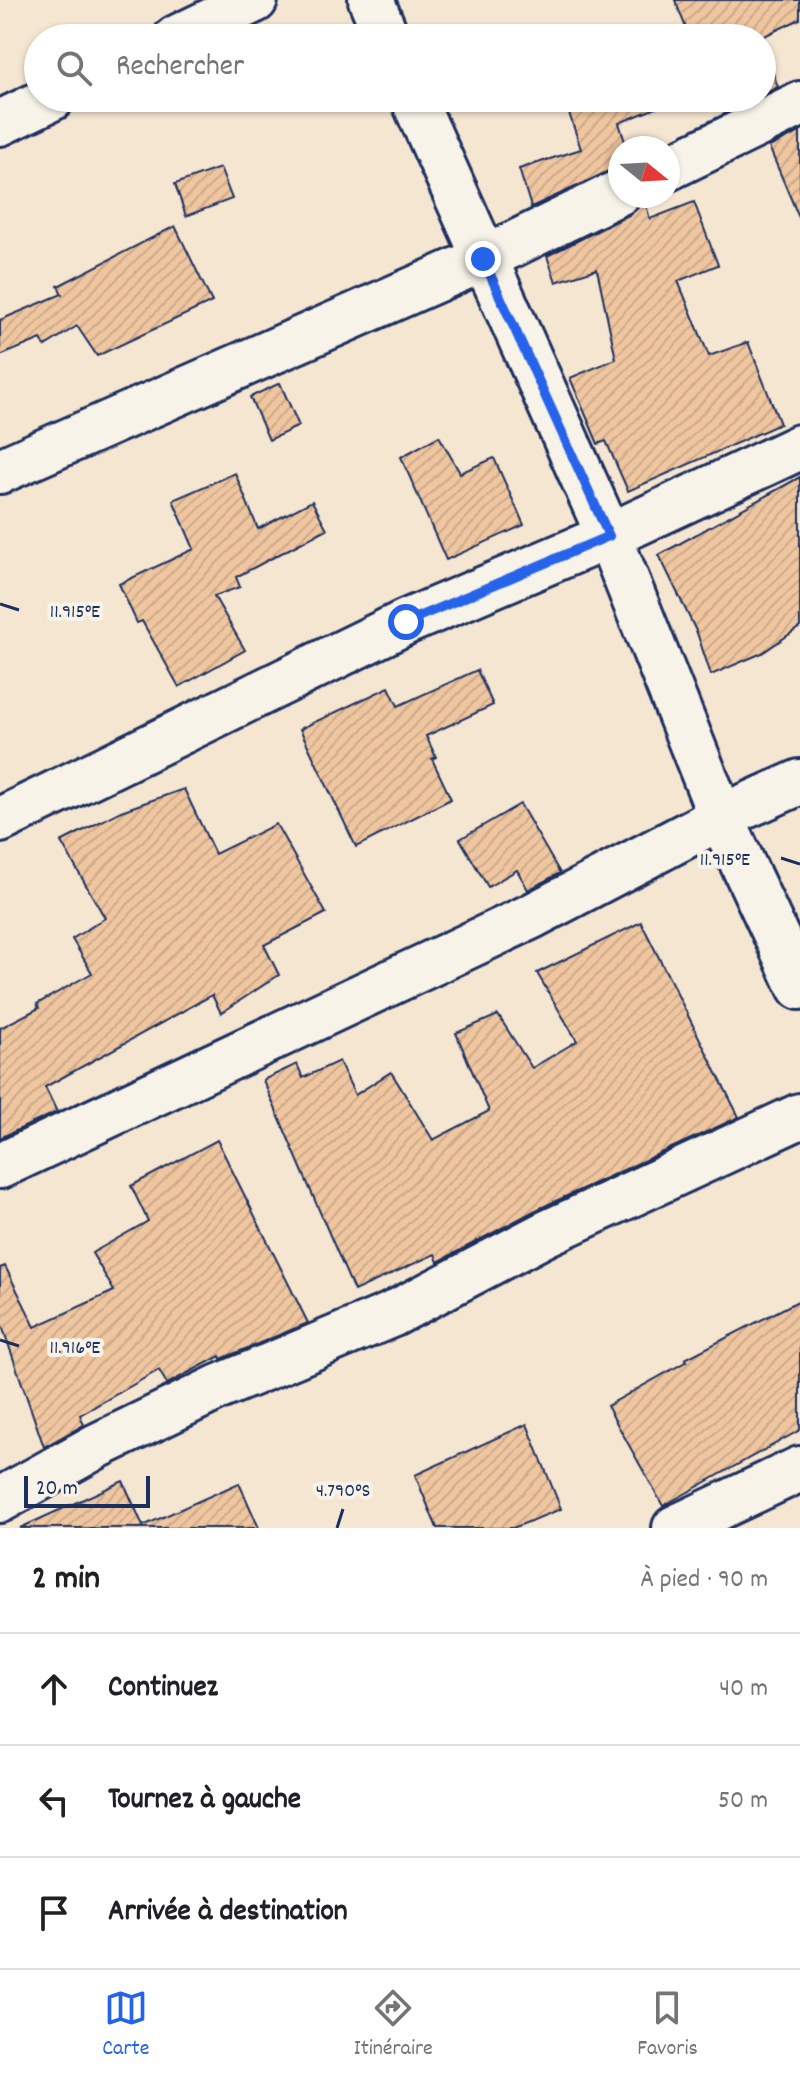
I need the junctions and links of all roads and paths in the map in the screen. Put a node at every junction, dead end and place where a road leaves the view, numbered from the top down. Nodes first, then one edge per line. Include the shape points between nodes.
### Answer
1 (255, 0) edge
2 (371, 0) edge
3 (205, 24) edge
4 (381, 24) edge
5 (800, 104) edge
6 (24, 111) edge
7 (419, 112) edge
8 (0, 123) edge
9 (680, 162) edge
10 (608, 198) edge
11 (483, 259) junction
12 (800, 447) edge
13 (0, 471) edge
14 (609, 536) junction
15 (800, 782) edge
16 (721, 817) junction
17 (0, 820) edge
18 (800, 987) edge
19 (800, 1116) edge
20 (0, 1166) edge
21 (800, 1469) edge
22 (0, 1500) edge
23 (675, 1528) edge

1 - 3 street
2 - 4 street
5 - 9 street
6 - 8 street
7 - 11 street
10 - 11 street
11 - 13 street
11 - 14 street
12 - 14 street
14 - 16 street
14 - 17 street via 406,622
15 - 16 street
16 - 18 street
16 - 20 street via 532,916
19 - 22 street via 545,1234 391,1315 219,1387
21 - 23 street

